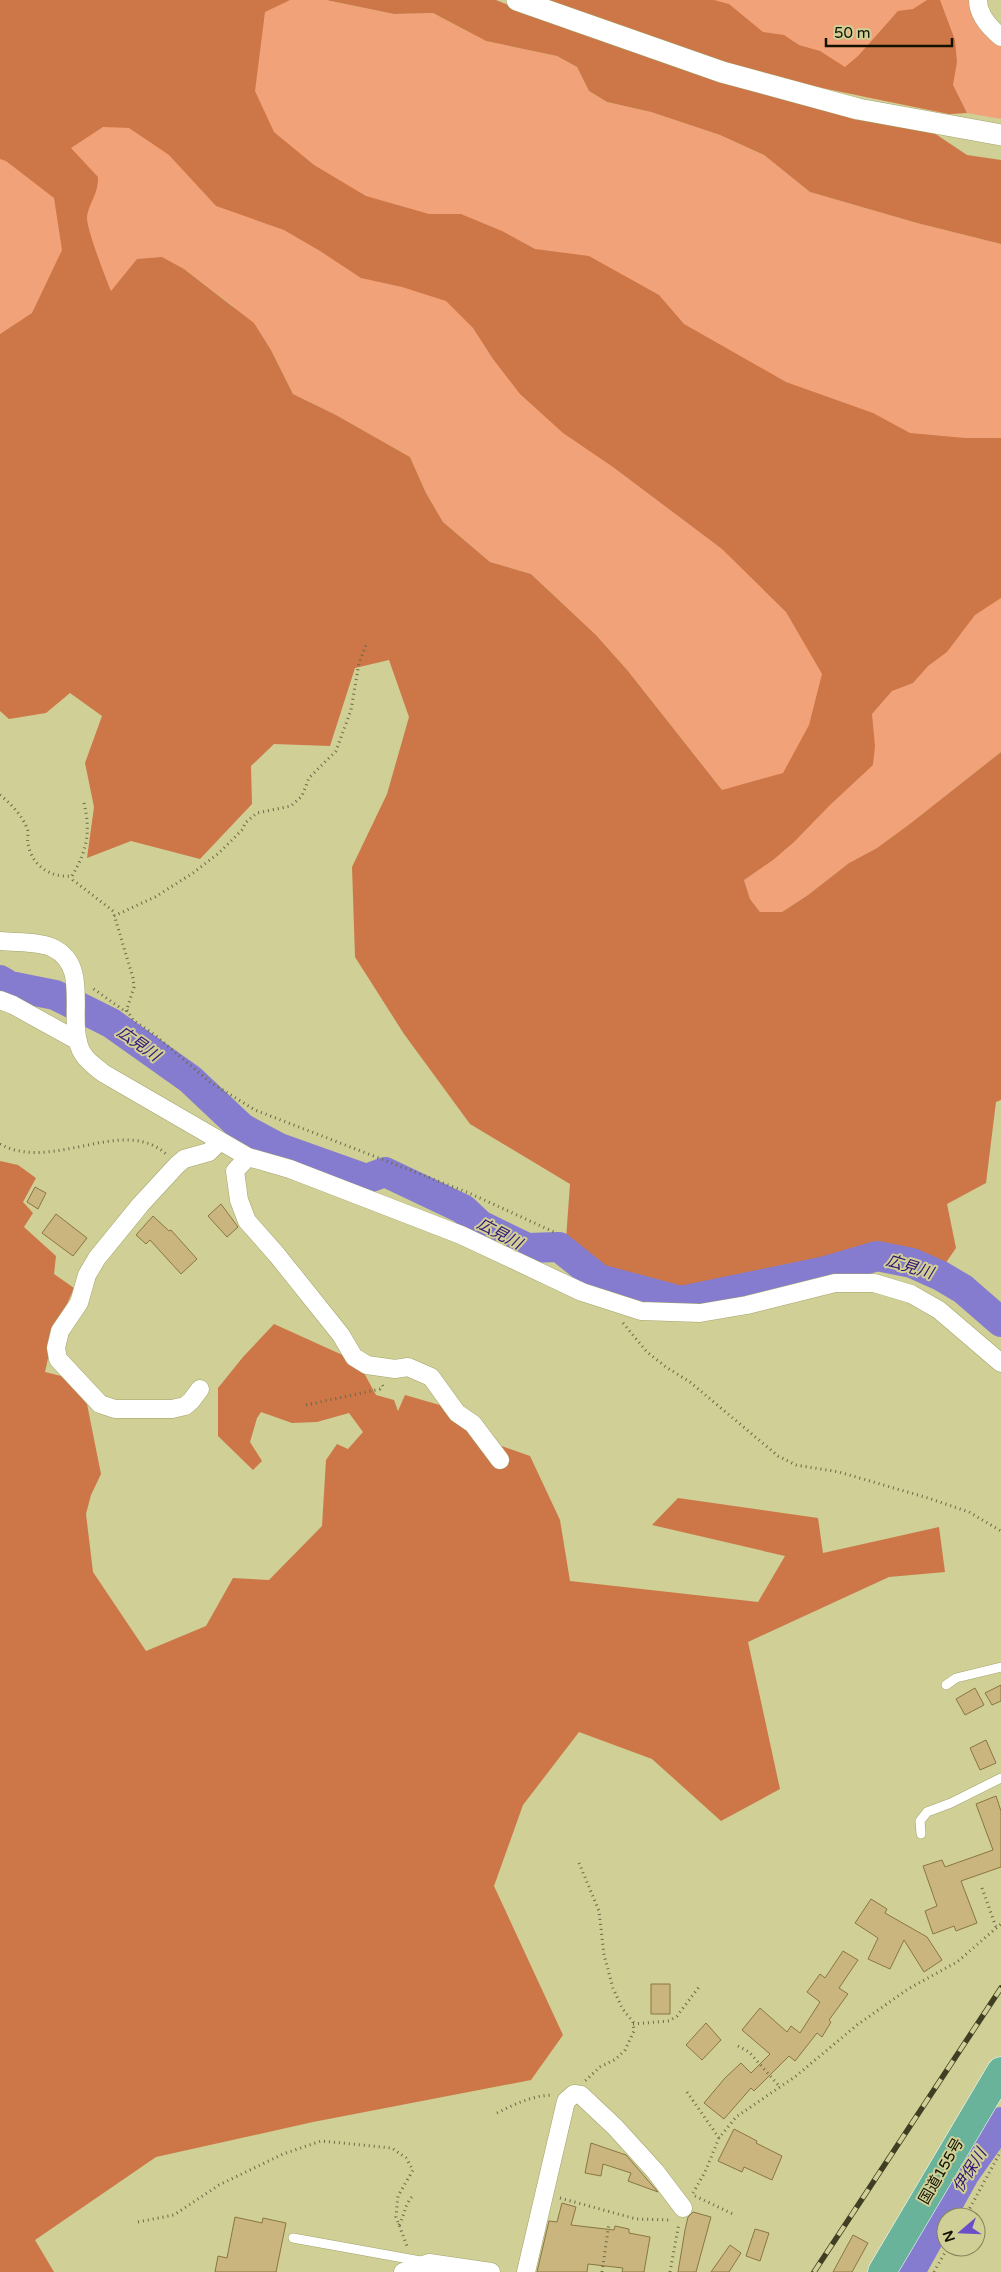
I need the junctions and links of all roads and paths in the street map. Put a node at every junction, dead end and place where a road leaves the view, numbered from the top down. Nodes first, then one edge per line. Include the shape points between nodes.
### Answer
1 (517, 0) edge
2 (978, 0) edge
3 (1001, 37) edge
4 (1001, 135) edge
5 (366, 645) dead end
6 (0, 795) edge
7 (84, 803) dead end
8 (72, 876) junction
9 (114, 916) junction
10 (0, 941) edge
11 (75, 982) junction
12 (0, 1000) edge
13 (127, 1010) junction
14 (77, 1037) junction
15 (220, 1141) junction
16 (0, 1144) edge
17 (248, 1157) junction
18 (177, 1165) junction
19 (554, 1232) dead end
20 (614, 1302) junction
21 (1001, 1362) edge
22 (367, 1365) junction
23 (200, 1389) dead end
24 (306, 1405) dead end
25 (500, 1460) dead end
26 (1001, 1531) edge
27 (1001, 1667) edge
28 (946, 1685) dead end
29 (1001, 1778) edge
30 (921, 1834) dead end
31 (579, 1862) dead end
32 (982, 1888) dead end
33 (1001, 1924) edge
34 (996, 1927) junction
35 (699, 1987) dead end
36 (633, 2024) junction
37 (738, 2046) dead end
38 (1001, 2071) edge
39 (779, 2086) junction
40 (687, 2092) dead end
41 (573, 2098) junction
42 (497, 2113) dead end
43 (719, 2138) junction
44 (1001, 2151) edge
45 (543, 2193) junction
46 (414, 2194) dead end
47 (970, 2207) edge
48 (733, 2214) dead end
49 (681, 2215) junction
50 (138, 2222) dead end
51 (609, 2223) dead end
52 (399, 2225) junction
53 (293, 2238) dead end
54 (942, 2257) edge
55 (424, 2261) junction
56 (403, 2272) edge
57 (491, 2272) edge
58 (526, 2272) edge
59 (602, 2272) edge
60 (670, 2272) edge
61 (882, 2272) edge
62 (934, 2272) edge

1 - 4 street via 722,72 858,109
2 - 3 street via 978,8 992,30
5 - 9 path via 359,663 351,710 336,751 309,778 302,796 291,806 257,813 219,853 193,873 156,897
6 - 8 path via 17,811 28,829 28,844 37,865 53,874
7 - 8 path via 88,819 86,847
8 - 9 path via 113,911
9 - 13 path via 133,978
10 - 11 street via 54,948 68,961
11 - 13 path
11 - 14 street
12 - 14 street
13 - 19 path via 133,1020 210,1082 255,1110 469,1193
14 - 15 street via 83,1054 103,1073
15 - 17 street
15 - 18 street via 209,1152 184,1159
16 - 18 path via 15,1151 43,1153 124,1139 150,1145
17 - 20 street via 290,1169 460,1235 582,1292
17 - 22 street via 234,1171 247,1221 341,1335 354,1357
18 - 23 street via 97,1258 87,1275 79,1303 60,1331 56,1348 58,1359 100,1404 115,1409 185,1406
20 - 21 street via 640,1311 700,1313 835,1283 874,1283 911,1294 939,1310
20 - 26 path via 619,1317 648,1352 690,1382 778,1456 796,1465 839,1472 928,1498 969,1512
22 - 24 path via 368,1370 381,1381 383,1386 380,1389
22 - 25 street via 395,1369 408,1367 431,1377 457,1413 473,1424
27 - 28 lane via 956,1678
29 - 30 lane via 926,1812 920,1821
31 - 36 path via 600,1911 604,1955 613,1988
32 - 34 path
33 - 34 path
34 - 39 path via 956,1962 908,1989
35 - 36 path via 669,2021
36 - 41 path via 634,2031 625,2050 587,2078
37 - 39 path via 749,2052
38 - 61 highway, 国道155号
39 - 43 path via 736,2117
40 - 43 path
41 - 42 path via 538,2096 521,2100
41 - 45 street
41 - 49 street via 635,2149
43 - 48 path via 692,2195
44 - 47 path
45 - 49 path via 636,2219
45 - 58 street
46 - 52 path via 405,2204
49 - 60 path
50 - 52 path via 174,2215 220,2185 283,2154 321,2141 392,2148 406,2158 413,2170 398,2196 396,2217
51 - 59 path
52 - 55 path via 404,2241
53 - 55 lane
54 - 62 path
55 - 56 street
55 - 57 street

